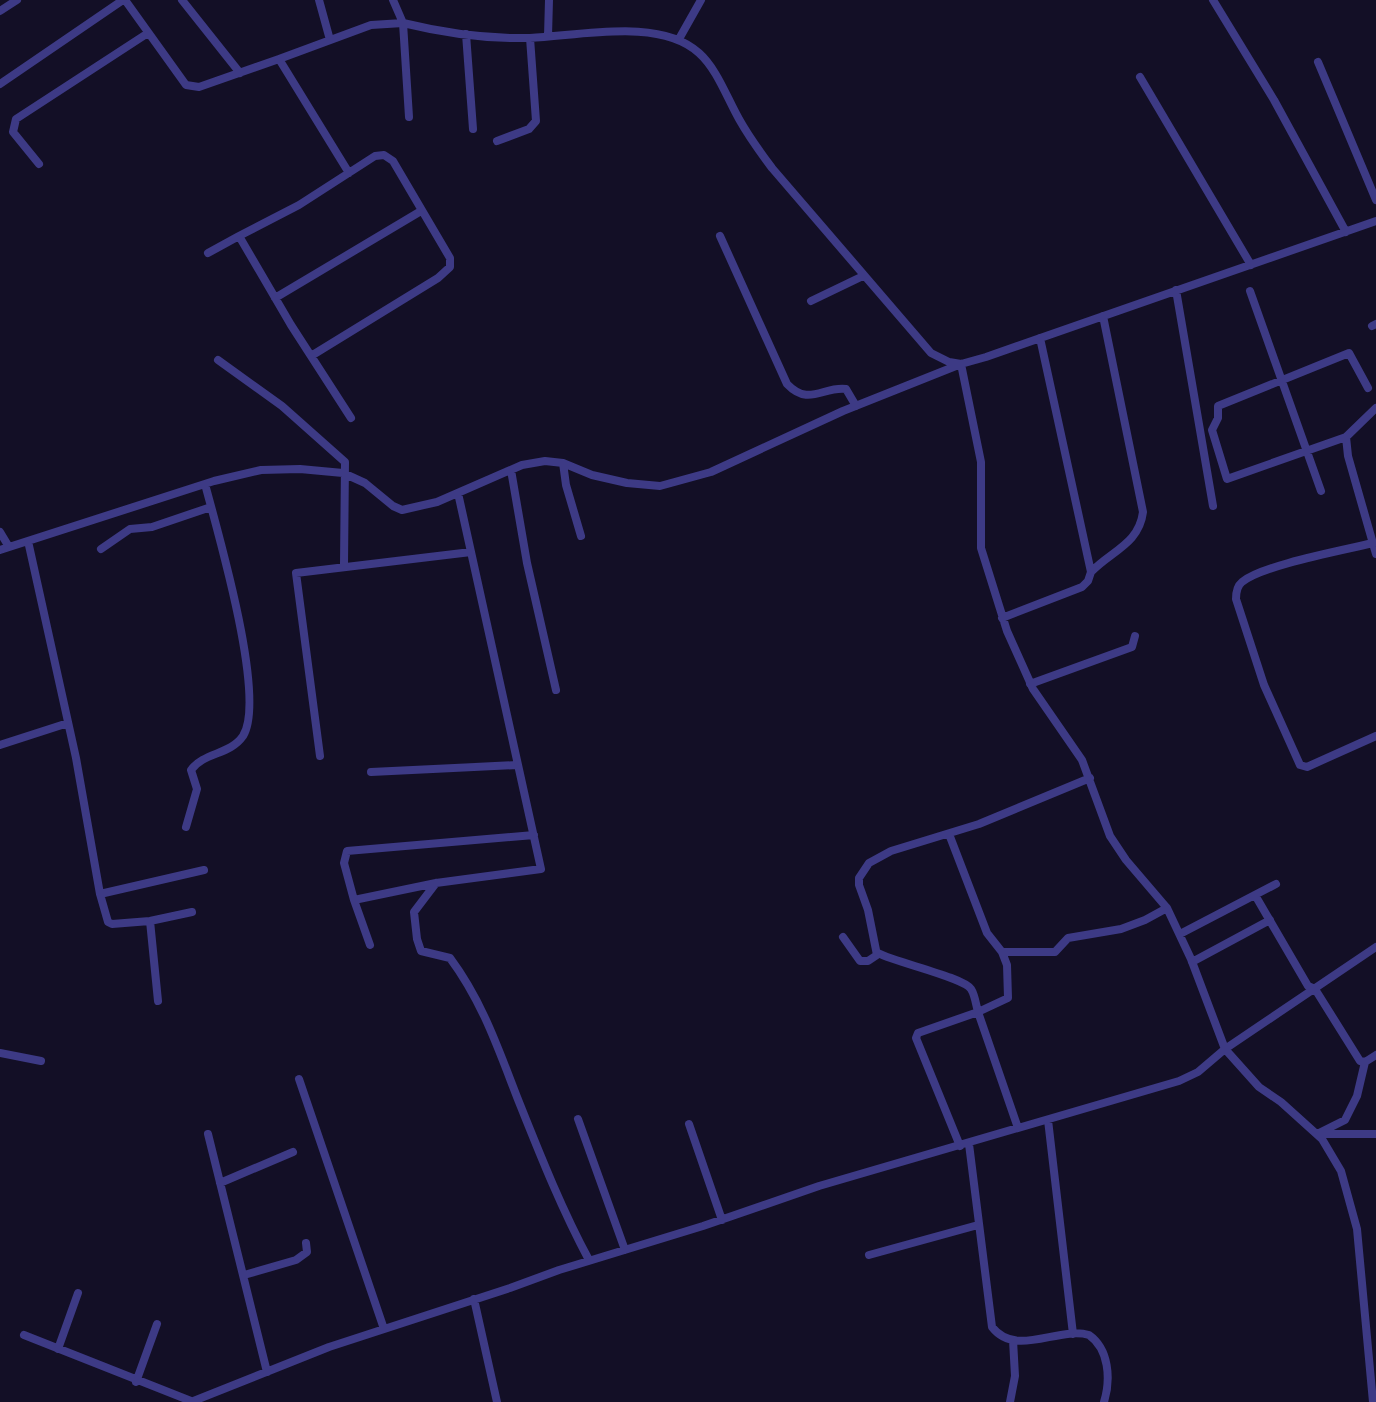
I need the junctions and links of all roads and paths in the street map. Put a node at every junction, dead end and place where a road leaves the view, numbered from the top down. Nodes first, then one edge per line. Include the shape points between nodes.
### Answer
1 (17, 0) edge
2 (124, 0) edge
3 (182, 0) edge
4 (319, 0) edge
5 (393, 0) edge
6 (549, 0) edge
7 (701, 0) edge
8 (1213, 0) edge
9 (0, 11) edge
10 (403, 23) junction
11 (148, 33) junction
12 (466, 34) junction
13 (548, 36) junction
14 (530, 38) junction
15 (679, 39) junction
16 (330, 40) junction
17 (279, 59) junction
18 (1318, 62) dead end
19 (0, 71) edge
20 (240, 74) junction
21 (1140, 78) dead end
22 (3, 82) edge
23 (409, 117) dead end
24 (473, 129) dead end
25 (497, 141) dead end
26 (39, 164) dead end
27 (349, 174) junction
28 (1376, 200) edge
29 (421, 211) junction
30 (1376, 221) edge
31 (1346, 232) junction
32 (239, 236) junction
33 (720, 236) dead end
34 (208, 253) dead end
35 (1251, 265) junction
36 (863, 276) junction
37 (1176, 290) junction
38 (1250, 291) dead end
39 (275, 298) junction
40 (811, 301) dead end
41 (1103, 316) junction
42 (1040, 338) junction
43 (311, 356) junction
44 (218, 360) dead end
45 (961, 364) junction
46 (1280, 380) junction
47 (1368, 388) dead end
48 (856, 406) junction
49 (1375, 410) edge
50 (351, 418) dead end
51 (1346, 437) junction
52 (1306, 450) junction
53 (563, 463) junction
54 (511, 470) junction
55 (343, 473) junction
56 (205, 484) junction
57 (1321, 491) dead end
58 (458, 493) junction
59 (1213, 506) dead end
60 (211, 507) junction
61 (0, 532) edge
62 (581, 536) dead end
63 (28, 541) junction
64 (1373, 543) junction
65 (4, 548) edge
66 (101, 549) dead end
67 (471, 552) junction
68 (1376, 554) edge
69 (344, 566) junction
70 (1091, 572) junction
71 (1002, 618) junction
72 (1135, 636) dead end
73 (1030, 684) junction
74 (556, 690) dead end
75 (68, 723) junction
76 (1376, 736) edge
77 (0, 745) edge
78 (320, 756) dead end
79 (517, 765) junction
80 (371, 772) dead end
81 (1090, 778) junction
82 (186, 827) dead end
83 (949, 834) junction
84 (534, 835) junction
85 (204, 870) dead end
86 (436, 883) junction
87 (1276, 884) dead end
88 (100, 894) junction
89 (1256, 895) junction
90 (354, 900) junction
91 (1167, 908) junction
92 (192, 912) dead end
93 (1270, 920) junction
94 (150, 921) junction
95 (1180, 934) junction
96 (843, 937) dead end
97 (370, 945) dead end
98 (1376, 946) edge
99 (1002, 952) junction
100 (878, 953) junction
101 (1192, 962) junction
102 (1315, 989) junction
103 (158, 1001) dead end
104 (978, 1012) junction
105 (1224, 1049) junction
106 (0, 1053) edge
107 (1376, 1055) edge
108 (41, 1061) dead end
109 (1365, 1062) junction
110 (299, 1079) dead end
111 (578, 1119) dead end
112 (1048, 1120) junction
113 (689, 1124) dead end
114 (1018, 1128) junction
115 (208, 1134) dead end
116 (1317, 1134) junction
117 (1376, 1134) edge
118 (965, 1145) junction
119 (293, 1152) dead end
120 (220, 1183) junction
121 (722, 1220) junction
122 (978, 1225) junction
123 (306, 1243) dead end
124 (625, 1250) junction
125 (869, 1255) dead end
126 (589, 1260) junction
127 (244, 1275) junction
128 (78, 1293) dead end
129 (474, 1299) junction
130 (157, 1324) dead end
131 (384, 1329) junction
132 (24, 1335) dead end
133 (1073, 1335) junction
134 (1013, 1340) junction
135 (58, 1349) junction
136 (267, 1372) junction
137 (136, 1382) junction
138 (191, 1402) edge
139 (497, 1402) edge
140 (1010, 1402) edge
141 (1104, 1402) edge
142 (1373, 1402) edge

1 - 9 street
2 - 11 street
2 - 22 street
3 - 20 street
4 - 16 street
5 - 10 street
6 - 13 street
7 - 15 street
8 - 31 street via 1274,100
10 - 12 street
10 - 16 street via 371,25
10 - 23 street
11 - 20 street via 186,85 199,87
11 - 26 street via 16,119 13,132
12 - 14 street
12 - 24 street
13 - 14 street
13 - 15 street via 617,32
14 - 25 street via 536,121 529,129
15 - 36 street via 707,61 754,144
16 - 17 street
17 - 20 street
17 - 27 street
18 - 28 street
19 - 22 street
21 - 35 street
27 - 29 street via 375,156 384,155 393,161
27 - 32 street
29 - 39 street
29 - 43 street via 450,258 447,272
30 - 31 street
31 - 35 street
32 - 34 street
32 - 39 street
33 - 48 street via 787,384 808,395 846,389
35 - 37 street
36 - 40 street
36 - 45 street via 931,353
37 - 41 street
37 - 59 street
38 - 46 street
39 - 43 street
41 - 42 street
41 - 70 street via 1143,512 1128,544
42 - 45 street
42 - 70 street
43 - 50 street
44 - 55 street via 331,447 345,462
45 - 48 street
45 - 71 street via 981,462 981,548
46 - 47 street via 1349,353
46 - 52 street
46 - 52 street via 1218,406 1212,430 1224,477 1230,480
48 - 53 street via 711,472 668,484 627,483
49 - 51 street
51 - 52 street
51 - 64 street
52 - 57 street
53 - 54 street via 531,463
53 - 62 street
54 - 58 street
54 - 74 street
55 - 56 street via 261,470
55 - 58 street via 365,483 402,510
55 - 69 street
56 - 60 street
56 - 63 street
58 - 67 street
60 - 66 street via 152,527 130,529
60 - 82 street via 237,604 249,722 236,744 198,760 191,770 197,789
61 - 65 street
63 - 65 street
63 - 75 street
64 - 68 street
64 - 76 street via 1309,558 1247,579 1239,586 1236,599 1264,685 1299,765 1307,767
67 - 69 street
67 - 79 street
69 - 78 street via 296,573
70 - 71 street via 1082,587
71 - 73 street
72 - 73 street via 1132,647
73 - 81 street
75 - 77 street
75 - 88 street
79 - 80 street
79 - 84 street
81 - 83 street
81 - 91 street via 1110,836
83 - 99 street via 987,933
83 - 100 street via 891,851 863,870 859,885
84 - 86 street via 541,869
84 - 90 street via 347,851 344,863
85 - 88 street
86 - 90 street
86 - 126 street via 414,912 419,947 425,954 450,958 483,1010 570,1225
87 - 89 street
88 - 94 street via 110,924
89 - 93 street
89 - 95 street
90 - 97 street
91 - 95 street
91 - 99 street via 1121,929 1068,938 1055,952
92 - 94 street
93 - 101 street
93 - 102 street via 1308,986
94 - 103 street
95 - 101 street
96 - 100 street via 860,961 868,961
98 - 102 street
99 - 104 street via 1007,965 1008,998
100 - 104 street via 911,967 962,980 972,991
101 - 105 street
102 - 105 street
102 - 109 street
104 - 114 street
104 - 118 street via 916,1038
105 - 112 street via 1186,1078
105 - 116 street via 1259,1087
106 - 108 street
107 - 109 street
109 - 116 street via 1357,1096 1345,1120
110 - 131 street
111 - 124 street
112 - 114 street
112 - 133 street
113 - 121 street
114 - 118 street
115 - 120 street
116 - 117 street
116 - 142 street via 1348,1186 1357,1228
118 - 121 street via 819,1186
118 - 122 street
119 - 120 street
120 - 127 street
121 - 124 street
122 - 125 street
122 - 134 street via 992,1327 997,1334
123 - 127 street via 307,1252 296,1260
124 - 126 street
126 - 129 street
127 - 136 street
128 - 135 street
129 - 131 street
129 - 139 street
130 - 137 street
131 - 136 street
132 - 135 street
133 - 134 street
133 - 141 street via 1089,1335 1103,1349 1107,1381
134 - 140 street via 1015,1377
135 - 137 street
136 - 138 street
137 - 138 street

